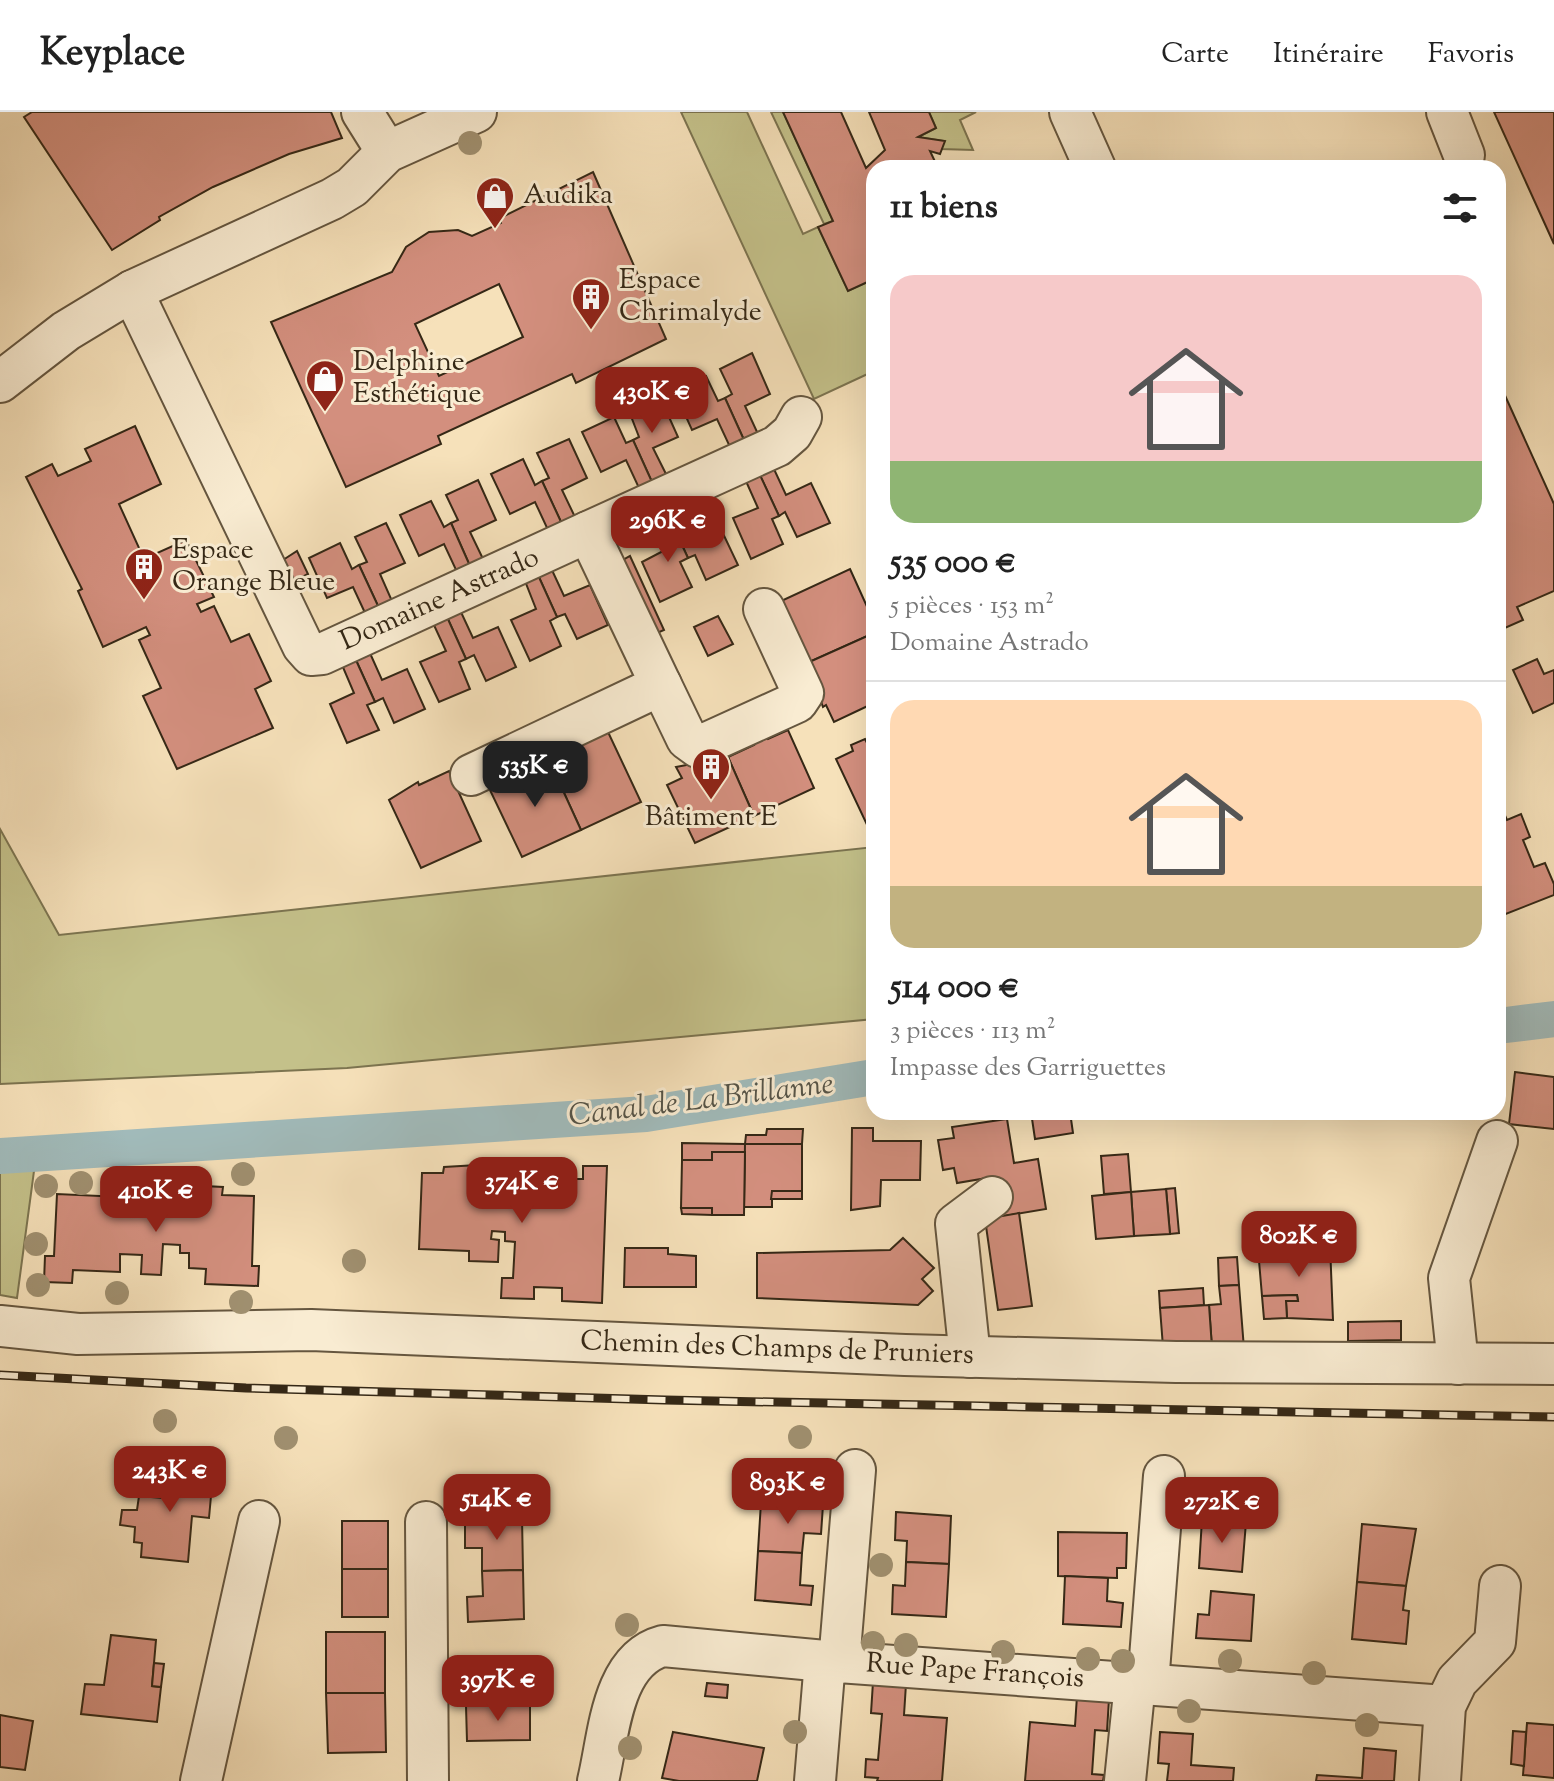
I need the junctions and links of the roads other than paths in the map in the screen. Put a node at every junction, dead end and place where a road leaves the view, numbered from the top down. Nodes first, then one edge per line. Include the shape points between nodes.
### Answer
1 (362, 112) edge
2 (476, 112) edge
3 (1070, 112) edge
4 (1447, 112) edge
5 (387, 152) junction
6 (1464, 155) dead end
7 (1091, 160) edge
8 (132, 291) junction
9 (0, 382) edge
10 (801, 417) dead end
11 (588, 532) junction
12 (764, 609) dead end
13 (661, 685) junction
14 (471, 775) dead end
15 (1497, 1141) dead end
16 (992, 1197) dead end
17 (0, 1326) edge
18 (970, 1357) junction
19 (1458, 1364) junction
20 (1554, 1364) edge
21 (1164, 1476) dead end
22 (855, 1486) dead end
23 (259, 1521) dead end
24 (426, 1522) dead end
25 (1500, 1586) dead end
26 (832, 1662) junction
27 (1142, 1684) junction
28 (1445, 1706) junction
29 (201, 1781) edge
30 (428, 1781) edge
31 (598, 1781) edge
32 (815, 1781) edge
33 (1125, 1781) edge
34 (1440, 1781) edge

1 - 5 street
2 - 5 street
3 - 7 street
4 - 6 street
5 - 8 street via 332,199
8 - 9 street via 66,331
8 - 11 street, Domaine Astrado via 311,655
10 - 11 street, Domaine Astrado via 777,446
11 - 13 street
12 - 13 street via 803,693 797,702 698,747 687,739
13 - 14 street
15 - 19 street via 1449,1278
16 - 18 street via 956,1224
17 - 18 street, Chemin des Champs de Pruniers via 78,1334 286,1329
18 - 19 street, Chemin des Champs de Pruniers
19 - 20 street, Chemin des Champs de Pruniers
21 - 27 street
22 - 26 street
23 - 29 street
24 - 30 street
25 - 28 street via 1495,1642 1457,1681
26 - 27 street, Rue Pape François
26 - 31 street, Rue Pape François via 674,1645 642,1654 623,1679
26 - 32 street
27 - 28 street, Rue Pape François
27 - 33 street
28 - 34 street

